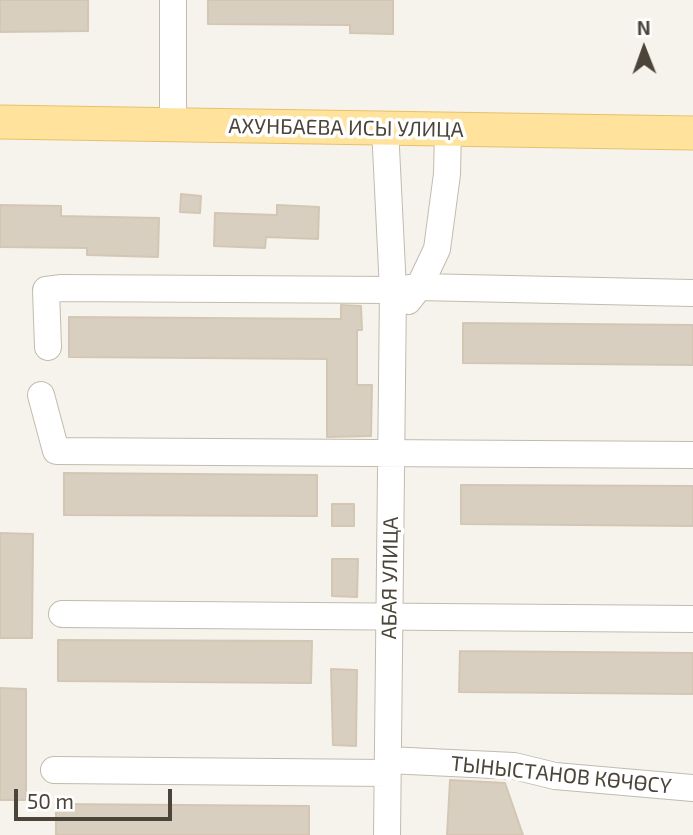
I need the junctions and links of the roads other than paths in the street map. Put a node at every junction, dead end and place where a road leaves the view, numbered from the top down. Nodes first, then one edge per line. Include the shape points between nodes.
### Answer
1 (173, 0) edge
2 (0, 122) edge
3 (173, 125) junction
4 (385, 128) junction
5 (448, 130) junction
6 (693, 134) edge
7 (406, 289) junction
8 (692, 293) edge
9 (48, 348) dead end
10 (41, 395) dead end
11 (391, 453) junction
12 (693, 455) edge
13 (62, 614) dead end
14 (389, 617) junction
15 (693, 619) edge
16 (387, 766) junction
17 (54, 771) dead end
18 (693, 788) edge
19 (387, 835) edge

1 - 3 street
2 - 3 main road, АХУНБАЕВА ИСЫ УЛИЦА
3 - 4 main road, АХУНБАЕВА ИСЫ УЛИЦА
4 - 5 main road, АХУНБАЕВА ИСЫ УЛИЦА
4 - 7 street
5 - 6 main road, АХУНБАЕВА ИСЫ УЛИЦА
5 - 7 street, АБАЯ УЛИЦА via 437,249
7 - 8 street
7 - 9 street via 46,290
7 - 11 street, АБАЯ УЛИЦА via 393,322
10 - 11 street via 56,451
11 - 12 street
11 - 14 street, АБАЯ УЛИЦА
13 - 14 street
14 - 15 street
14 - 16 street, АБАЯ УЛИЦА
16 - 17 street, ТЫНЫСТАНОВ КӨЧӨСҮ
16 - 18 street, ТЫНЫСТАНОВ КӨЧӨСҮ via 514,766 555,776
16 - 19 street, АБАЯ УЛИЦА

